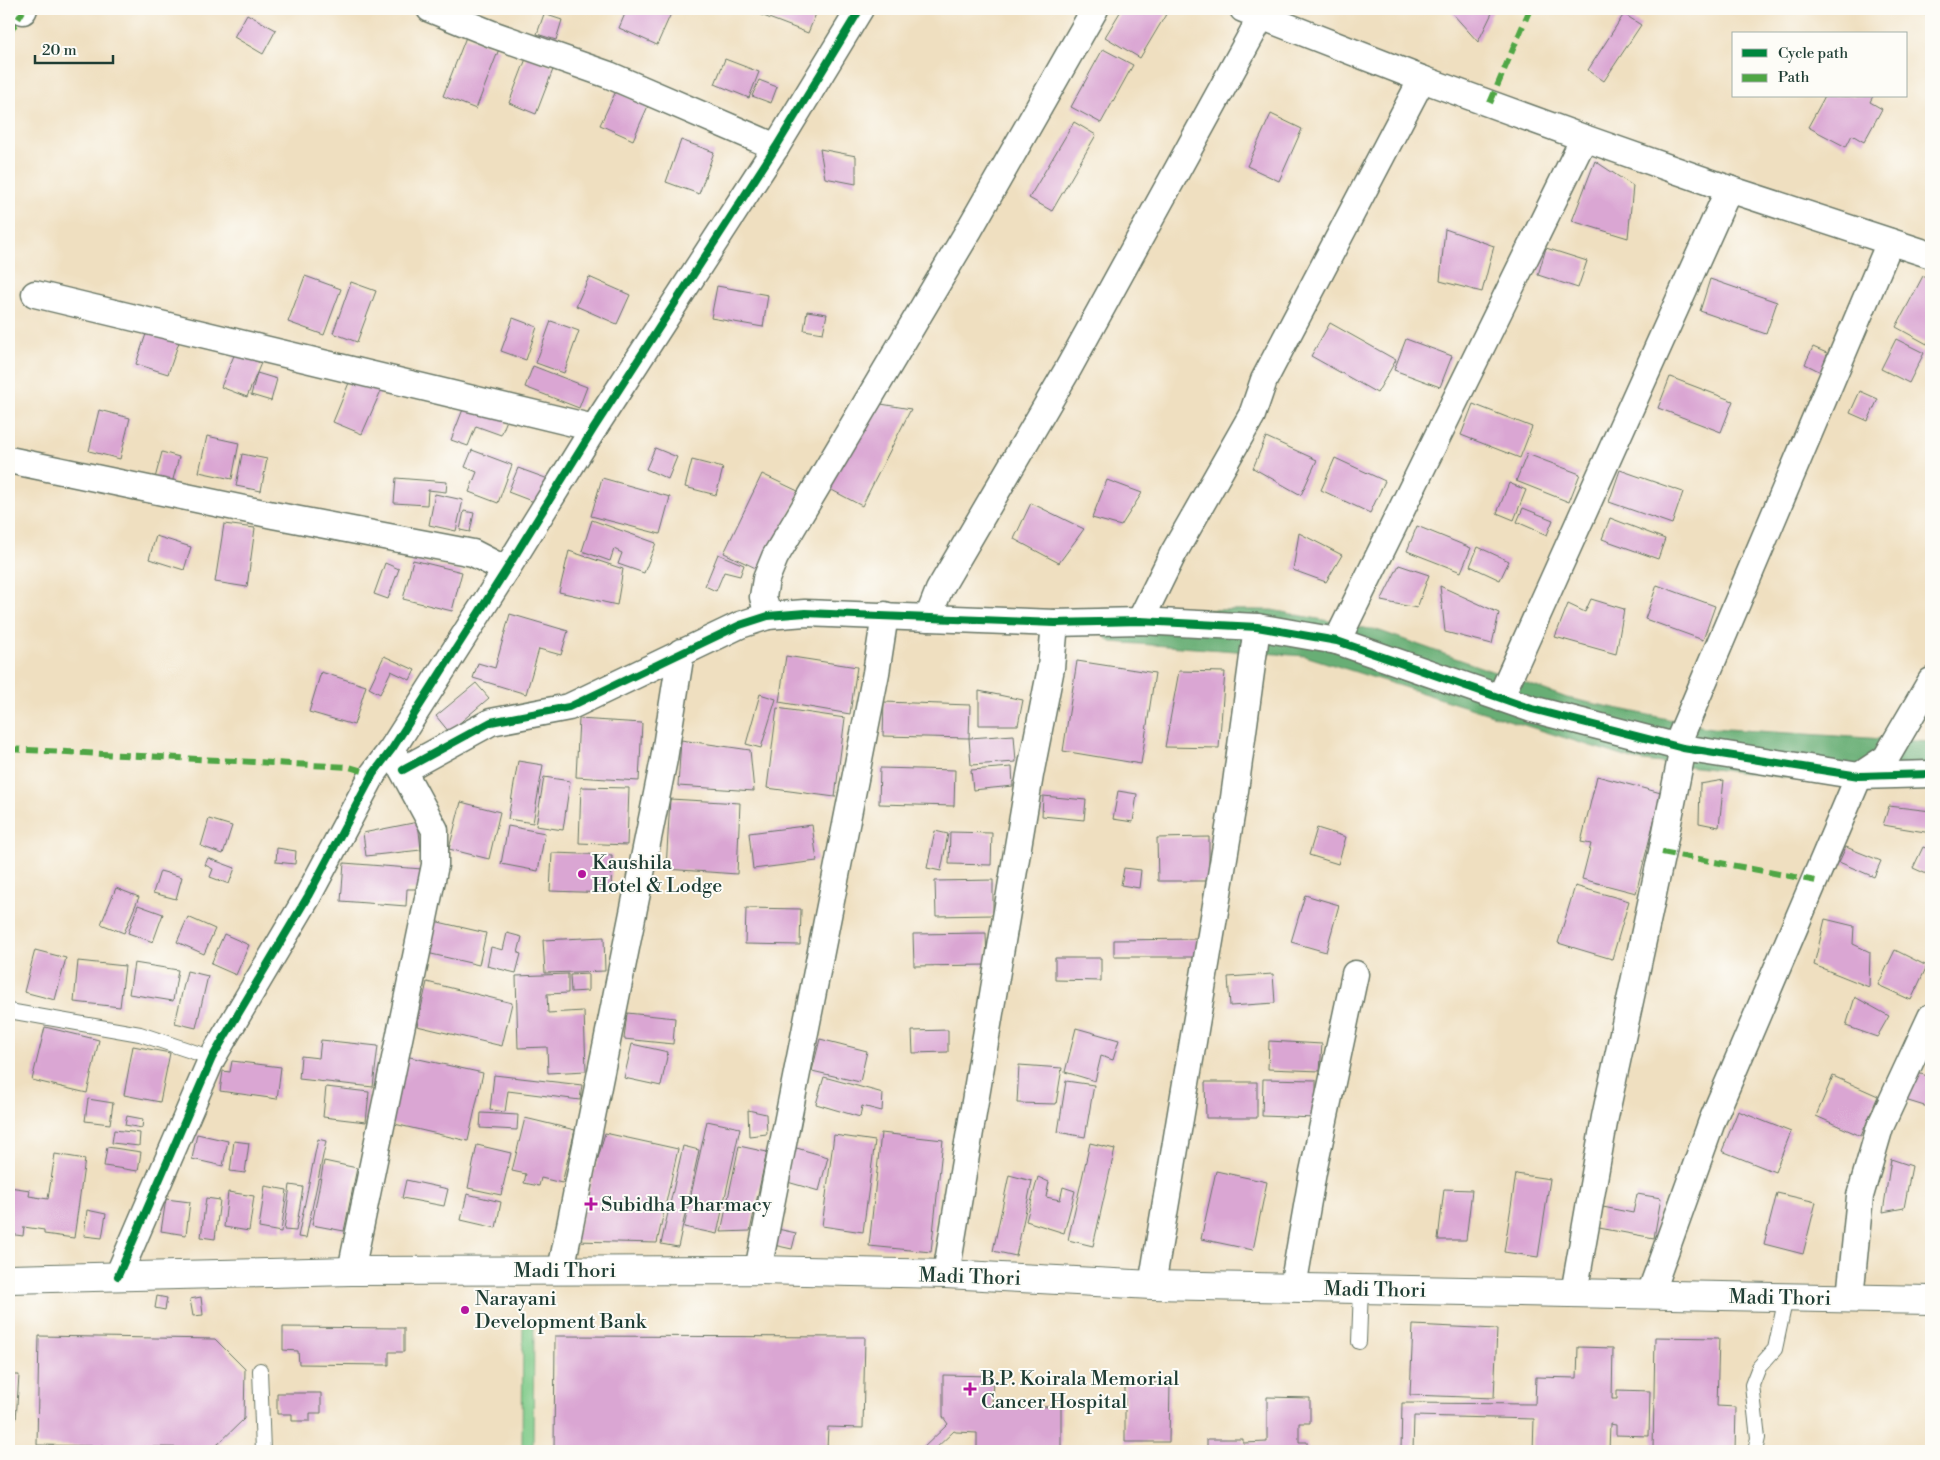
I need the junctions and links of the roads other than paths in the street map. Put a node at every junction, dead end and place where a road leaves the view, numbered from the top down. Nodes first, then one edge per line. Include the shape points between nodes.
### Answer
1 (17, 9) edge
2 (24, 9) edge
3 (430, 9) edge
4 (860, 9) edge
5 (1095, 9) edge
6 (1252, 12) edge
7 (1422, 79) junction
8 (1584, 138) junction
9 (776, 147) junction
10 (1729, 189) junction
11 (1890, 242) junction
12 (1931, 255) edge
13 (35, 294) dead end
14 (594, 428) junction
15 (9, 460) edge
16 (506, 570) junction
17 (768, 616) junction
18 (885, 616) junction
19 (928, 618) junction
20 (1140, 621) junction
21 (1055, 622) junction
22 (1257, 627) junction
23 (1337, 641) junction
24 (681, 652) junction
25 (1931, 681) edge
26 (1500, 698) junction
27 (1679, 748) junction
28 (397, 760) junction
29 (1931, 774) edge
30 (1859, 776) junction
31 (1355, 974) dead end
32 (9, 1011) edge
33 (1931, 1018) edge
34 (212, 1058) junction
35 (561, 1270) junction
36 (758, 1270) junction
37 (351, 1271) junction
38 (946, 1274) junction
39 (118, 1276) junction
40 (9, 1279) edge
41 (1152, 1285) junction
42 (1294, 1287) junction
43 (1361, 1288) junction
44 (1574, 1293) junction
45 (1650, 1294) junction
46 (1786, 1297) junction
47 (1850, 1298) junction
48 (1931, 1300) edge
49 (1359, 1342) dead end
50 (260, 1370) dead end
51 (263, 1451) edge
52 (1755, 1451) edge

1 - 2 street
3 - 9 street via 609,75
4 - 9 street
5 - 17 street via 775,558 762,597
6 - 7 street
6 - 19 street via 1253,32 1068,369 939,590
7 - 8 street
7 - 20 street via 1264,380 1252,416 1173,554
8 - 10 street
8 - 23 street
9 - 14 street
10 - 11 street
10 - 26 street
11 - 12 street
11 - 27 street
13 - 14 street
14 - 16 street
15 - 16 street via 473,553
16 - 28 street
17 - 18 street via 804,612
17 - 24 street
18 - 19 street
18 - 36 street
19 - 21 street
20 - 21 street
20 - 22 street
21 - 38 street via 1051,668
22 - 23 street
22 - 41 street via 1234,798
23 - 26 street
24 - 28 street via 569,707 491,722
24 - 35 street via 664,759
25 - 30 street via 1886,758
26 - 27 street
27 - 30 street
27 - 44 street via 1605,1117
28 - 34 street via 373,774 308,896
28 - 37 street via 436,830 435,865
29 - 30 street
30 - 45 street via 1712,1122
31 - 42 street via 1313,1172
32 - 34 lane via 140,1034
33 - 47 street via 1880,1126 1860,1196
34 - 39 street
35 - 36 main road, Madi Thori
35 - 37 main road, Madi Thori
36 - 38 main road, Madi Thori
37 - 39 main road, Madi Thori
38 - 41 main road, Madi Thori
39 - 40 main road, Madi Thori
41 - 42 main road, Madi Thori
42 - 43 main road, Madi Thori
43 - 44 main road, Madi Thori
43 - 49 lane
44 - 45 main road, Madi Thori
45 - 46 main road, Madi Thori
46 - 47 main road, Madi Thori
46 - 52 lane via 1775,1349 1759,1367 1752,1385 1758,1438
47 - 48 main road, Madi Thori
50 - 51 lane

